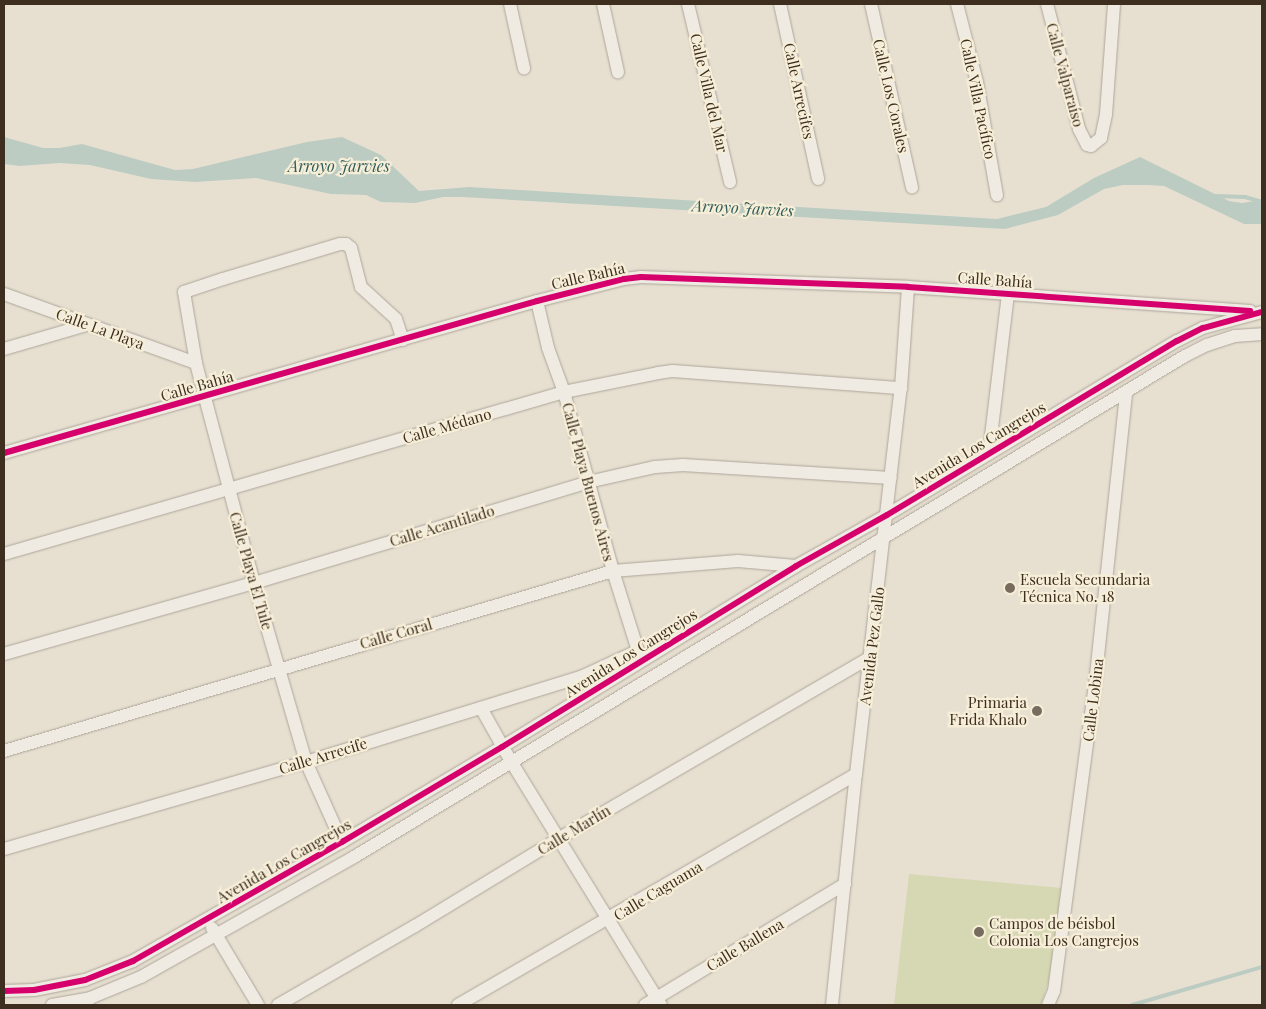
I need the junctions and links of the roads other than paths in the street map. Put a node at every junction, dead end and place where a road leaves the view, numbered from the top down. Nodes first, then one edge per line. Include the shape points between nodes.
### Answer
1 (510, 4) edge
2 (603, 4) edge
3 (688, 4) edge
4 (780, 4) edge
5 (870, 4) edge
6 (957, 4) edge
7 (1047, 4) edge
8 (1114, 4) edge
9 (524, 68) dead end
10 (618, 72) dead end
11 (818, 179) dead end
12 (730, 182) dead end
13 (912, 188) dead end
14 (997, 195) dead end
15 (908, 286) junction
16 (1008, 293) junction
17 (4, 294) edge
18 (538, 302) junction
19 (1260, 312) edge
20 (86, 325) junction
21 (1262, 334) edge
22 (403, 340) junction
23 (4, 349) edge
24 (196, 363) junction
25 (901, 388) junction
26 (564, 392) junction
27 (1126, 392) junction
28 (206, 397) junction
29 (4, 453) edge
30 (989, 453) junction
31 (890, 478) junction
32 (588, 482) junction
33 (228, 488) junction
34 (887, 515) junction
35 (884, 537) junction
36 (4, 554) edge
37 (796, 566) junction
38 (613, 571) junction
39 (254, 583) junction
40 (4, 654) edge
41 (640, 656) junction
42 (871, 657) junction
43 (280, 669) junction
44 (481, 708) junction
45 (502, 747) junction
46 (4, 751) edge
47 (306, 762) junction
48 (512, 763) junction
49 (856, 774) junction
50 (558, 838) junction
51 (342, 842) junction
52 (4, 849) edge
53 (845, 884) junction
54 (206, 920) junction
55 (608, 920) junction
56 (216, 935) junction
57 (4, 991) edge
58 (659, 1002) edge
59 (52, 1005) edge
60 (258, 1005) edge
61 (278, 1005) edge
62 (458, 1005) edge
63 (645, 1005) edge
64 (832, 1005) edge
65 (1048, 1005) edge

1 - 9 street
2 - 10 street
3 - 12 street, Calle Villa del Mar
4 - 11 street, Calle Arrecifes
5 - 13 street, Calle Los Corales
6 - 14 street, Calle Villa Pacífico via 978,82
7 - 8 street, Calle Valparaíso via 1079,129 1087,145 1098,143 1101,138
15 - 16 street, Calle Bahía
15 - 18 street, Calle Bahía via 641,278 624,279
15 - 25 street, Avenida Pez Gallo
16 - 19 street, Calle Bahía
16 - 30 street
17 - 20 street, Calle La Playa
18 - 22 street, Calle Bahía
18 - 26 street, Calle Playa Buenos Aires via 548,348
19 - 30 street, Avenida Los Cangrejos via 1203,328 1177,341
20 - 23 street
20 - 24 street, Calle La Playa
21 - 27 street, Avenida Los Cangrejos via 1235,336 1207,345
22 - 24 street, Calle Playa El Tule via 396,319 361,288 351,248 340,244 184,292
22 - 28 street, Calle Bahía
24 - 28 street, Calle Playa El Tule
25 - 26 street, Calle Médano via 673,371
25 - 31 street, Avenida Pez Gallo
26 - 32 street, Calle Playa Buenos Aires
26 - 33 street, Calle Médano
27 - 35 street, Avenida Los Cangrejos
27 - 65 street, Calle Lobina via 1096,675 1054,991
28 - 29 street, Calle Bahía
28 - 33 street, Calle Playa El Tule
30 - 34 street, Avenida Los Cangrejos
31 - 32 street, Calle Acantilado via 670,465
31 - 34 street, Avenida Pez Gallo
32 - 38 street, Calle Playa Buenos Aires
32 - 39 street, Calle Acantilado
33 - 36 street, Calle Médano
33 - 39 street, Calle Playa El Tule
34 - 35 street, Avenida Pez Gallo
34 - 37 street, Avenida Los Cangrejos
35 - 42 street, Avenida Pez Gallo
35 - 48 street, Avenida Los Cangrejos
37 - 38 street, Calle Coral via 738,560
37 - 41 street, Avenida Los Cangrejos
38 - 41 street, Calle Playa Buenos Aires
38 - 43 street, Calle Coral
39 - 40 street, Calle Acantilado
39 - 43 street, Calle Playa El Tule
41 - 44 street, Calle Arrecife
41 - 45 street, Avenida Los Cangrejos
42 - 49 street, Avenida Pez Gallo
42 - 50 street, Calle Marlín
43 - 46 street, Calle Coral
43 - 47 street, Calle Playa El Tule
44 - 45 street
44 - 47 street, Calle Arrecife
45 - 48 street
45 - 51 street, Avenida Los Cangrejos
47 - 51 street, Calle Playa El Tule
47 - 52 street, Calle Arrecife
48 - 50 street
48 - 56 street, Avenida Los Cangrejos
49 - 53 street, Avenida Pez Gallo
49 - 55 street, Calle Caguama
50 - 55 street
50 - 61 street, Calle Marlín
51 - 54 street, Avenida Los Cangrejos
53 - 58 street, Calle Ballena
53 - 64 street, Avenida Pez Gallo
54 - 56 street
54 - 57 street, Avenida Los Cangrejos via 109,972 34,990
55 - 58 street
55 - 62 street, Calle Caguama
56 - 59 street, Avenida Los Cangrejos via 116,989
56 - 60 street
58 - 63 street, Calle Ballena

